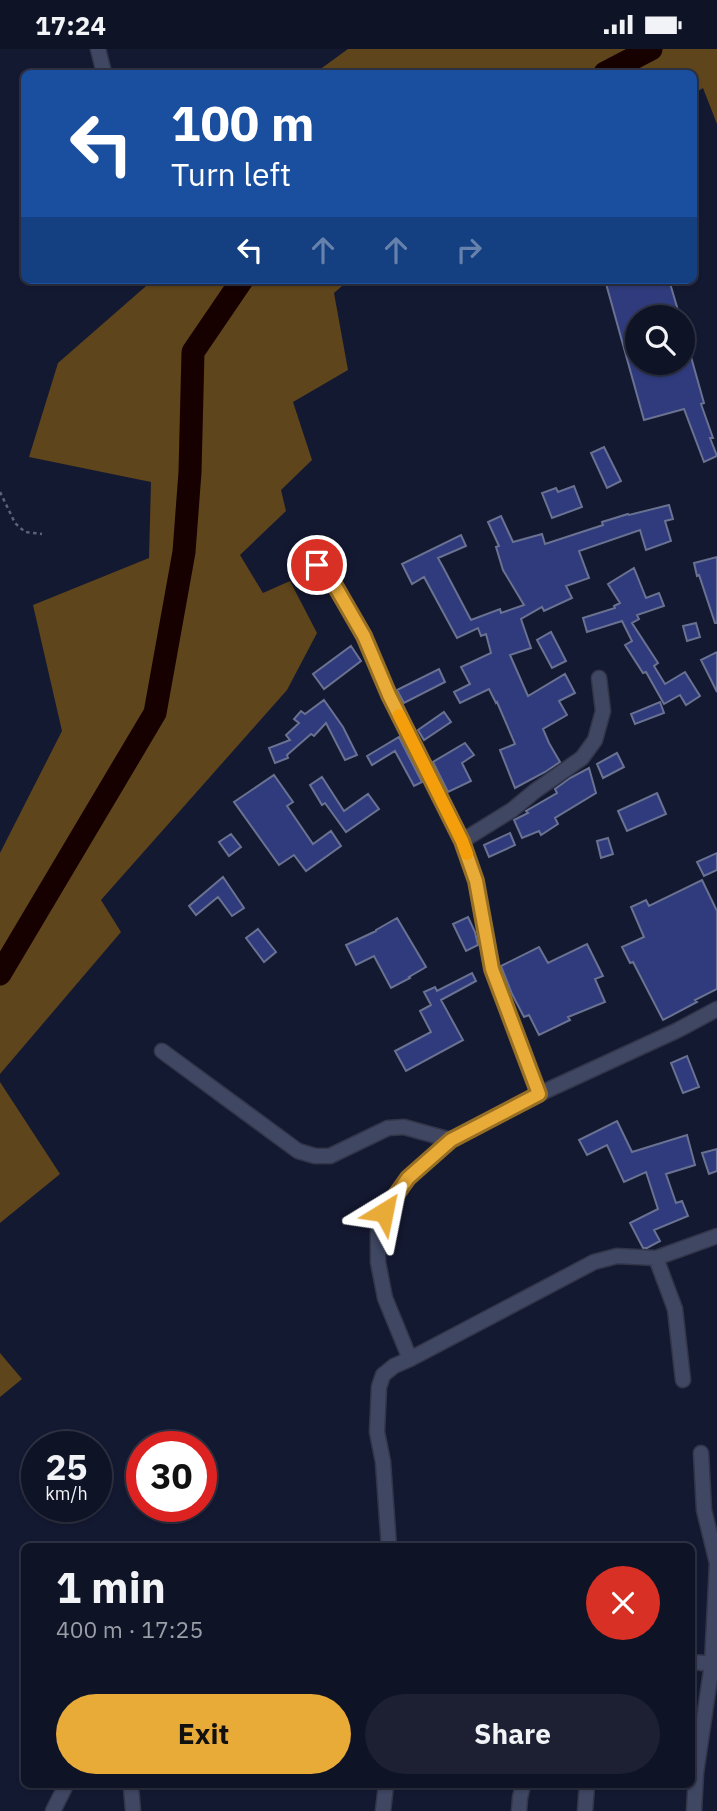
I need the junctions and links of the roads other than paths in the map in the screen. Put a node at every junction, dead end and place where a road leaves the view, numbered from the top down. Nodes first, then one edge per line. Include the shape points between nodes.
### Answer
1 (98, 49) edge
2 (103, 70) edge
3 (317, 565) dead end
4 (600, 678) dead end
5 (462, 841) junction
6 (717, 1009) edge
7 (162, 1051) dead end
8 (539, 1094) junction
9 (451, 1140) junction
10 (717, 1235) edge
11 (656, 1258) junction
12 (410, 1359) junction
13 (683, 1380) dead end
14 (701, 1453) dead end
15 (390, 1543) edge
16 (717, 1563) edge
17 (695, 1662) edge
18 (714, 1664) edge
19 (64, 1788) edge
20 (131, 1788) edge
21 (386, 1788) edge
22 (522, 1788) edge
23 (587, 1788) edge
24 (53, 1811) edge
25 (133, 1811) edge
26 (383, 1811) edge
27 (519, 1811) edge
28 (585, 1811) edge
29 (694, 1811) edge

1 - 2 street
3 - 5 street via 330,577 364,636
4 - 5 street via 603,711 595,740 582,758
5 - 8 street via 476,881 492,969
6 - 8 street
7 - 9 street via 298,1151 330,1156 388,1128 404,1127
8 - 9 street
9 - 12 street via 408,1178 384,1212 377,1231 385,1298
10 - 11 street
11 - 12 street via 617,1257 594,1262
11 - 13 street via 675,1309
12 - 15 street via 383,1375 379,1387 377,1432
14 - 16 street via 704,1510
16 - 18 street
17 - 18 street
18 - 29 street
19 - 24 street
20 - 25 street
21 - 26 street
22 - 27 street
23 - 28 street

